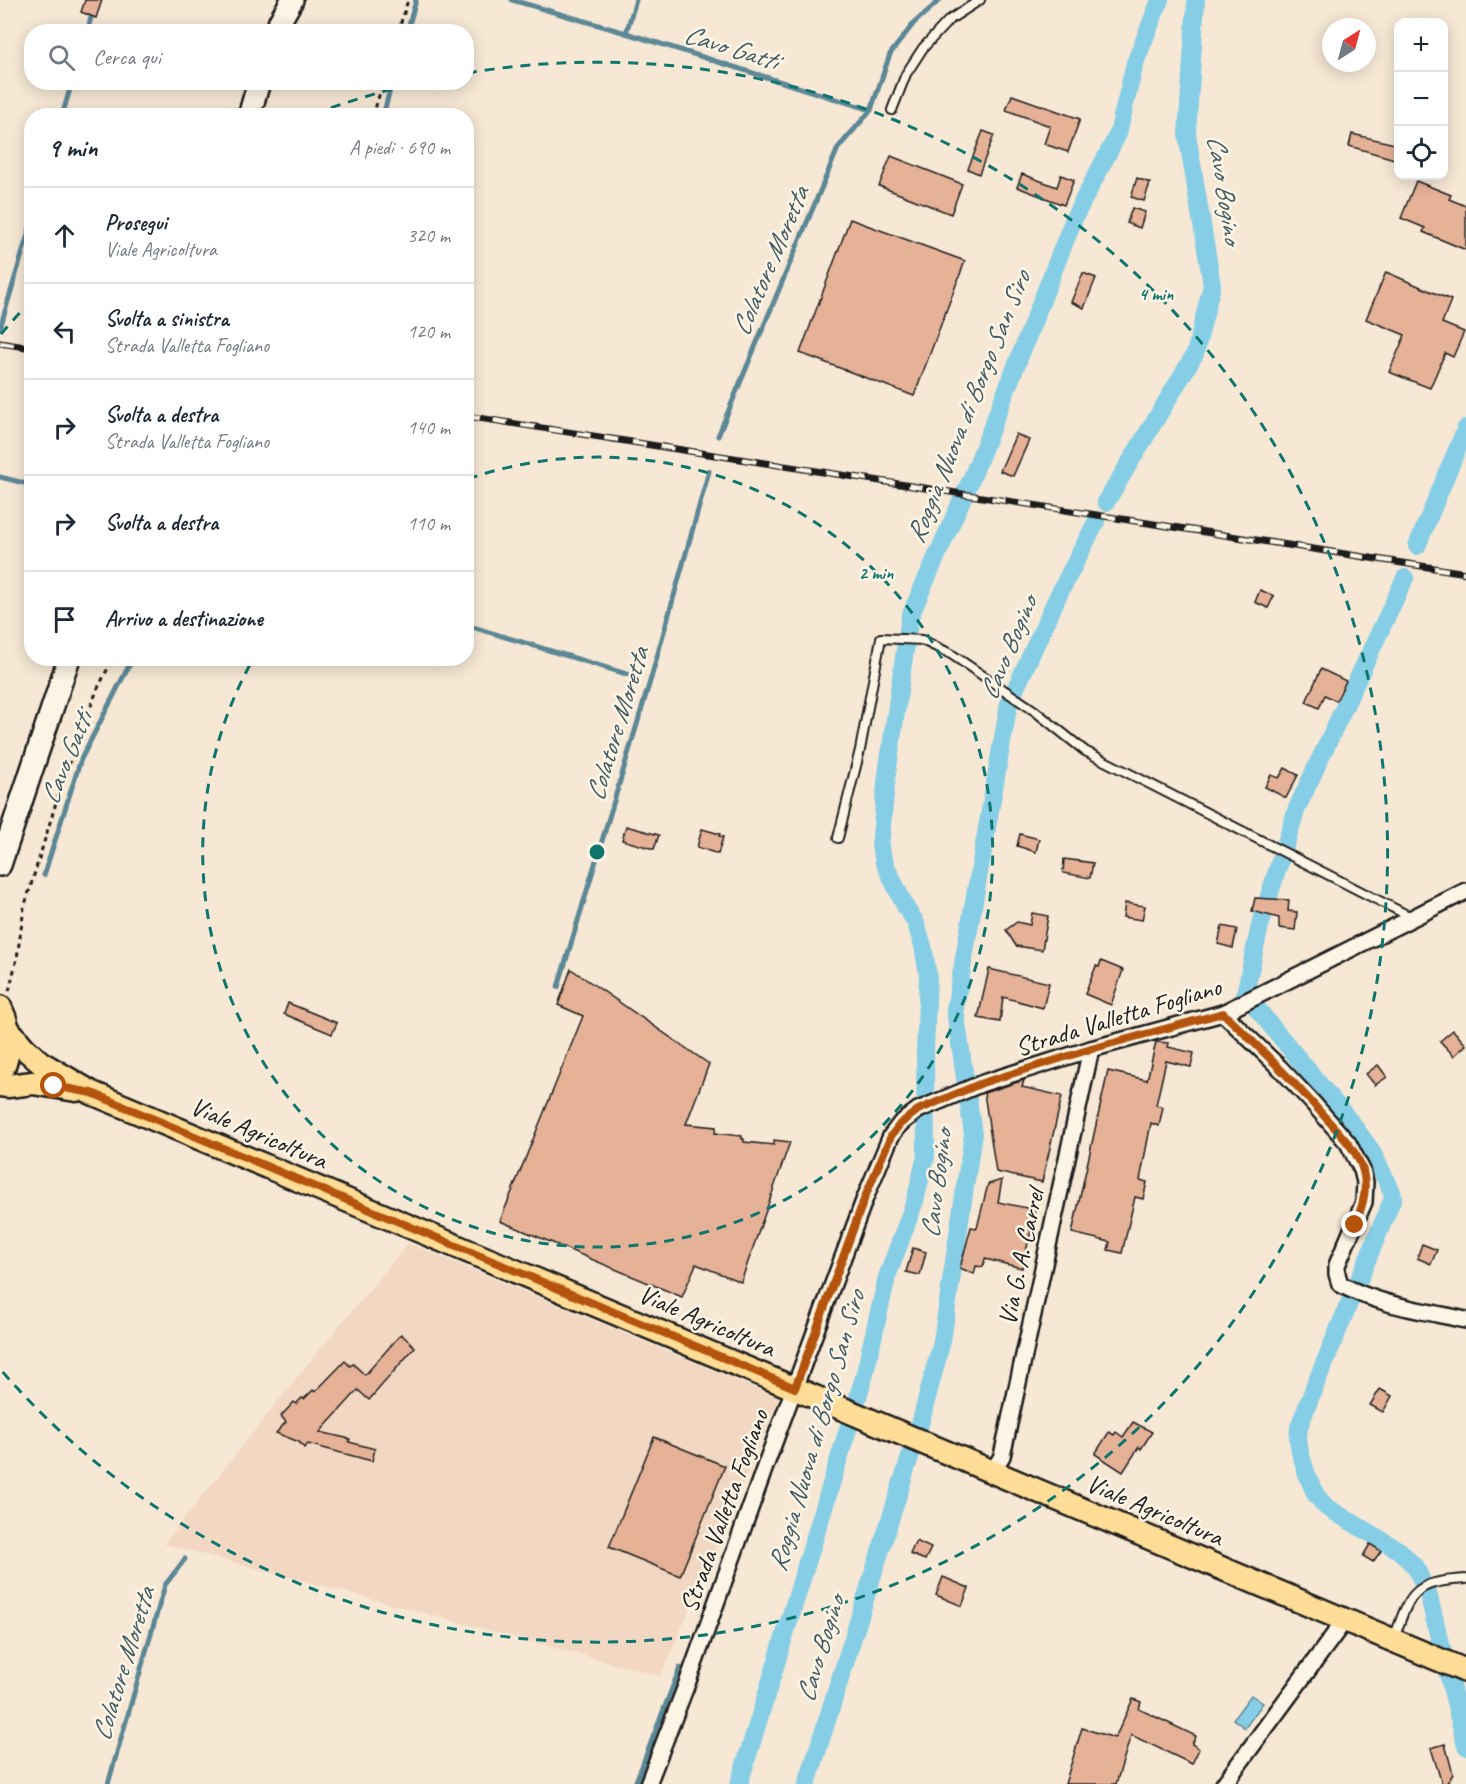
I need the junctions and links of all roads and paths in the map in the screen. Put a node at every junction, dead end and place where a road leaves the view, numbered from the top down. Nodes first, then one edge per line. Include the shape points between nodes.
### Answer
1 (292, 0) edge
2 (408, 0) edge
3 (980, 0) edge
4 (279, 17) edge
5 (400, 24) edge
6 (257, 90) edge
7 (381, 90) edge
8 (251, 108) edge
9 (375, 108) edge
10 (892, 110) dead end
11 (66, 666) edge
12 (109, 666) edge
13 (838, 838) dead end
14 (0, 865) edge
15 (1466, 891) edge
16 (1414, 919) junction
17 (2, 1003) edge
18 (1230, 1010) junction
19 (8, 1029) junction
20 (1091, 1049) junction
21 (0, 1074) edge
22 (0, 1085) edge
23 (92, 1093) junction
24 (1466, 1320) edge
25 (795, 1388) junction
26 (992, 1473) junction
27 (1466, 1579) edge
28 (1345, 1620) junction
29 (1393, 1640) junction
30 (1464, 1671) edge
31 (648, 1784) edge
32 (1224, 1784) edge

1 - 4 main road
2 - 5 path
3 - 10 lane via 949,20 923,48 906,74
6 - 8 main road
7 - 9 path
11 - 14 main road
12 - 17 path via 61,786 24,908 17,958
13 - 16 lane via 860,750 881,638 922,640 951,654 1035,711 1085,751
15 - 16 street, Strada Valletta Fogliano
16 - 18 street, Strada Valletta Fogliano
17 - 19 main road, Viale Agricoltura
18 - 20 street, Strada Valletta Fogliano
18 - 24 street via 1348,1143 1359,1163 1365,1182 1364,1202 1337,1265 1340,1284 1387,1302
19 - 21 main road, Viale Agricoltura via 7,1057
19 - 23 main road, Viale Agricoltura via 41,1063
20 - 25 street, Strada Valletta Fogliano via 967,1089 918,1110 900,1124 865,1197
20 - 26 street, Via G. A. Carrel via 1002,1456
22 - 23 main road, Viale Agricoltura via 33,1083
23 - 25 main road, Viale Agricoltura
25 - 26 main road, Viale Agricoltura
25 - 31 street, Strada Valletta Fogliano
26 - 28 main road, Viale Agricoltura
27 - 29 lane via 1432,1583 1419,1589 1412,1595
28 - 29 main road, Viale Agricoltura
28 - 32 street
29 - 30 main road, Viale Agricoltura

